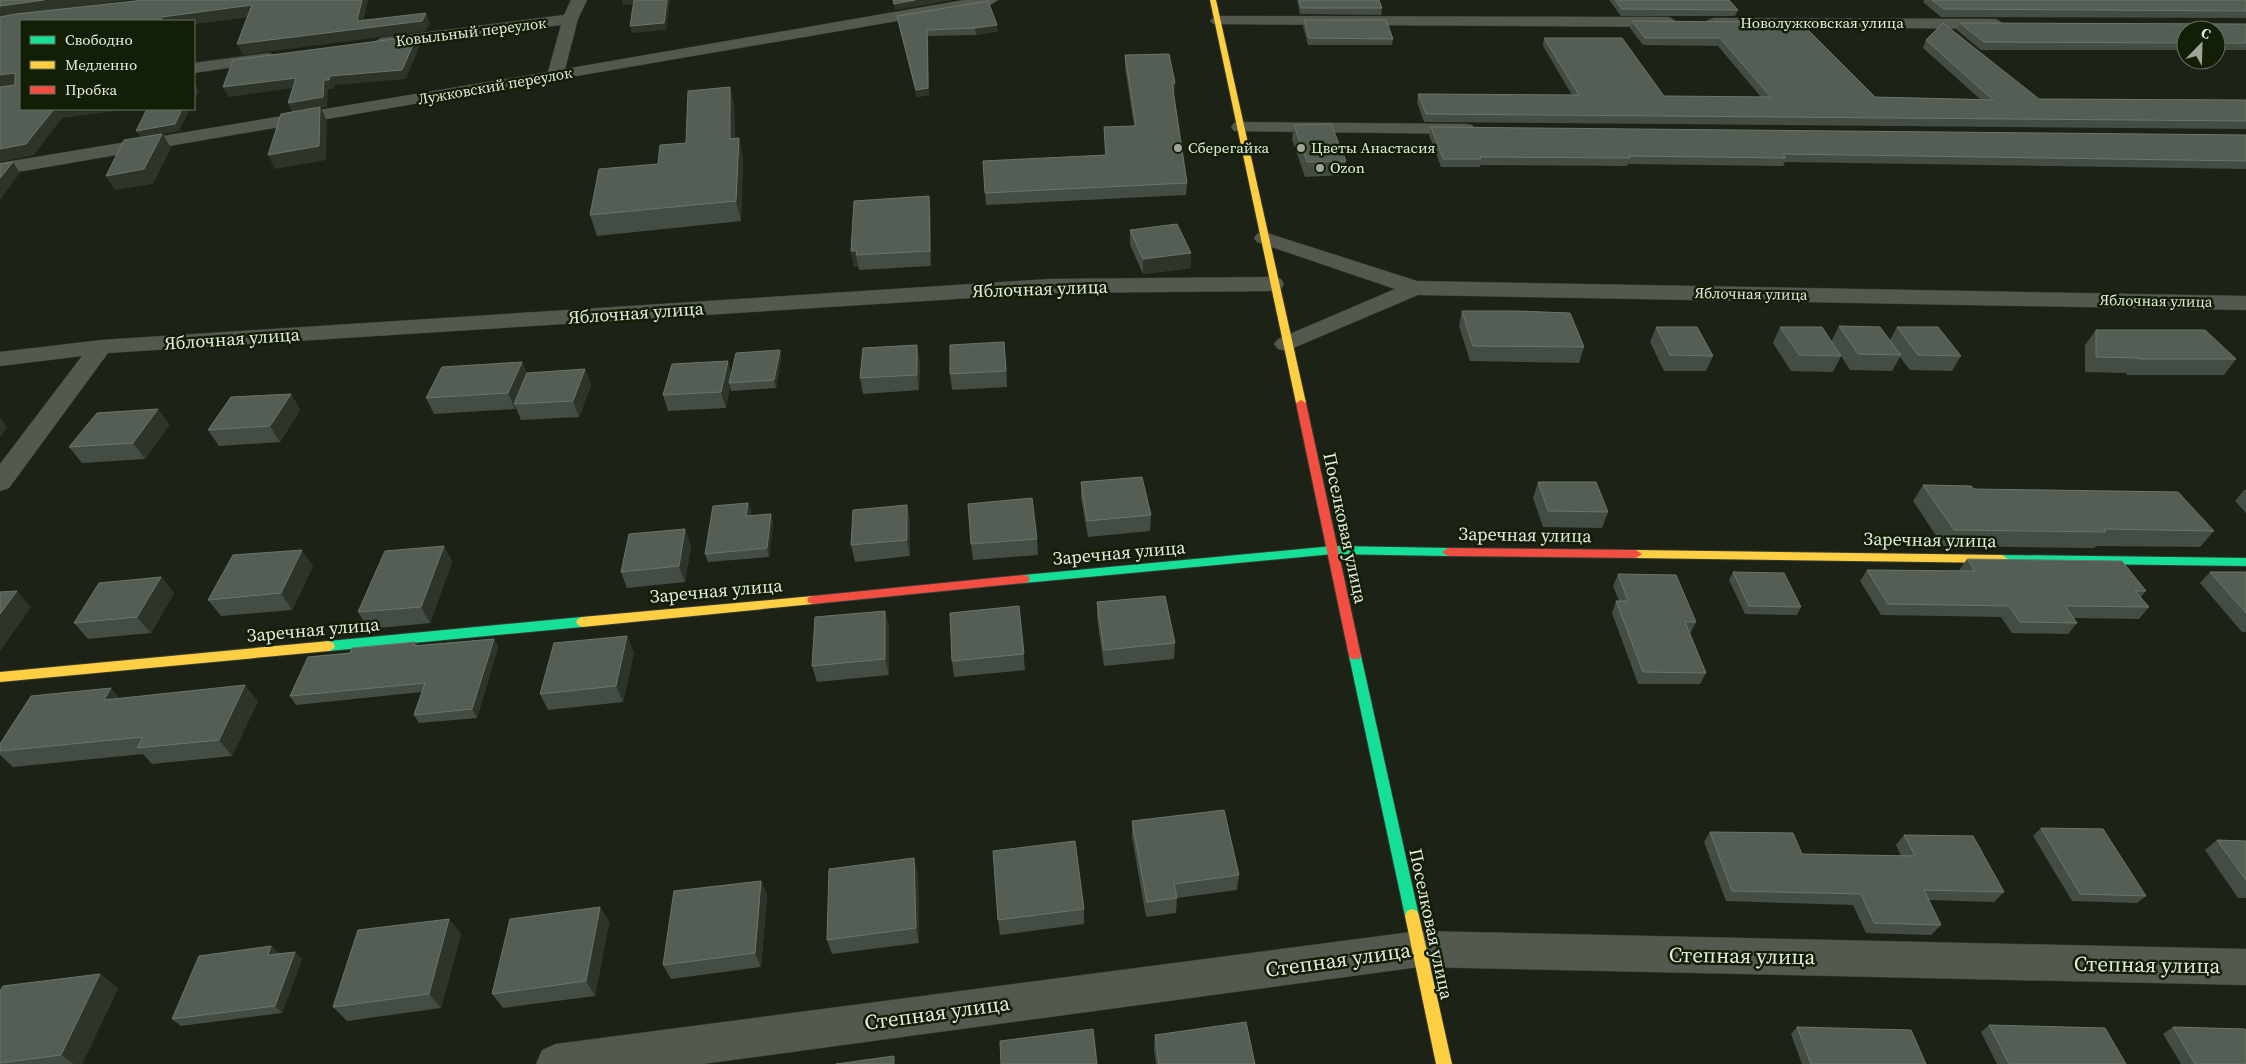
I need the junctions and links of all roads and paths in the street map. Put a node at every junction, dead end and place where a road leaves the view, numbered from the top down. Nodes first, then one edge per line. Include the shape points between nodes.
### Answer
1 (579, 0) edge
2 (990, 0) edge
3 (1213, 0) edge
4 (570, 19) junction
5 (1218, 21) junction
6 (2016, 24) edge
7 (362, 46) edge
8 (283, 56) edge
9 (195, 68) edge
10 (555, 76) junction
11 (1240, 127) junction
12 (1479, 129) edge
13 (0, 169) edge
14 (1264, 238) junction
15 (1273, 284) junction
16 (1415, 288) junction
17 (2246, 303) edge
18 (1286, 344) junction
19 (101, 347) junction
20 (0, 359) edge
21 (0, 482) edge
22 (1333, 550) junction
23 (2246, 562) edge
24 (0, 677) edge
25 (1419, 948) junction
26 (2246, 967) edge
27 (556, 1064) edge
28 (1444, 1064) edge

1 - 4 street
2 - 10 street, Лужковский переулок
3 - 5 main road, Поселковая улица
4 - 7 street, Ковыльный переулок
4 - 10 street
5 - 6 street, Новолужковская улица
5 - 11 main road, Поселковая улица
8 - 9 street
10 - 13 street, Лужковский переулок
11 - 12 street
11 - 14 main road, Поселковая улица
14 - 15 main road, Поселковая улица
14 - 16 street, Яблочная улица
15 - 18 main road, Поселковая улица
15 - 19 street, Яблочная улица via 1050,286
16 - 17 street, Яблочная улица
16 - 18 street
18 - 22 main road, Поселковая улица
19 - 20 street, Яблочная улица
19 - 21 street
22 - 23 main road, Заречная улица
22 - 24 main road, Заречная улица
22 - 25 main road, Поселковая улица
25 - 26 street, Степная улица
25 - 27 street, Степная улица
25 - 28 main road, Поселковая улица

